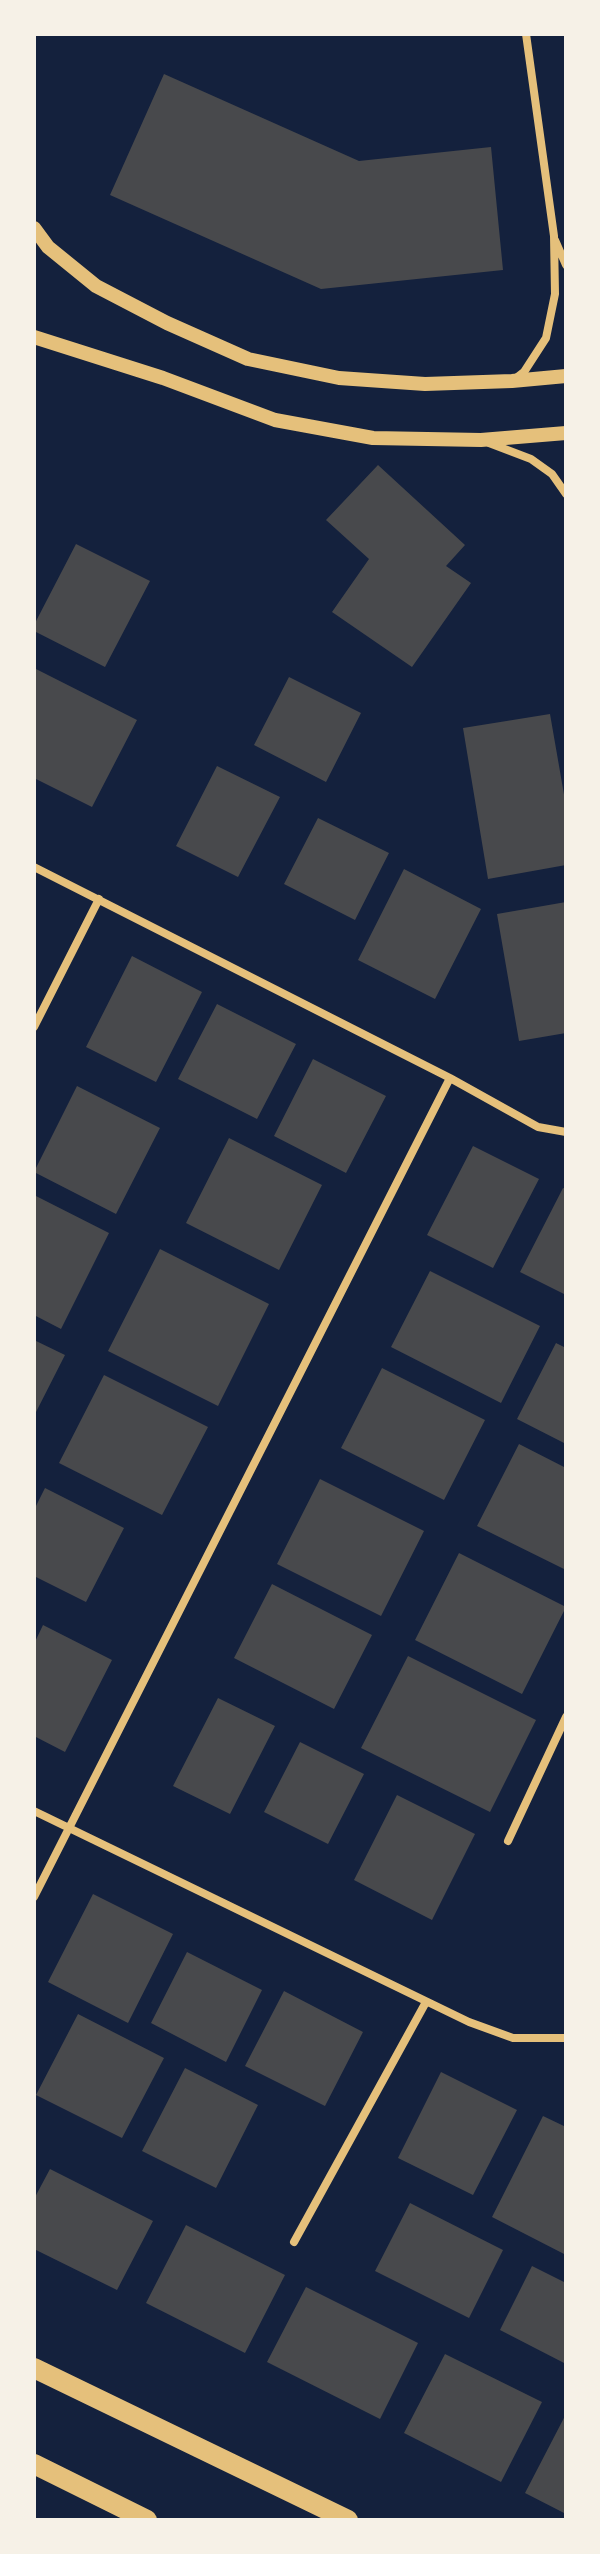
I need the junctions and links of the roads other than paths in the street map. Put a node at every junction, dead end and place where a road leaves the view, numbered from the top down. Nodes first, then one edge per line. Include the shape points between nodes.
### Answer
1 (526, 34) edge
2 (34, 228) edge
3 (554, 236) junction
4 (566, 265) edge
5 (34, 337) edge
6 (566, 376) edge
7 (512, 381) junction
8 (566, 433) edge
9 (481, 440) junction
10 (566, 494) edge
11 (34, 867) edge
12 (99, 899) junction
13 (34, 1027) edge
14 (450, 1078) junction
15 (566, 1132) edge
16 (566, 1717) edge
17 (34, 1811) edge
18 (69, 1828) junction
19 (508, 1841) dead end
20 (34, 1897) edge
21 (426, 2002) junction
22 (566, 2038) edge
23 (294, 2242) dead end
24 (34, 2368) edge
25 (34, 2464) edge
26 (147, 2520) edge
27 (348, 2520) edge

1 - 3 street
2 - 7 street via 48,247 96,286 248,359 339,378 425,384
3 - 4 street
3 - 7 street via 551,321 536,356
5 - 9 street via 275,420 373,438
6 - 7 street
8 - 9 street
9 - 10 street via 531,459 552,474
11 - 12 street
12 - 13 street
12 - 14 street
14 - 15 street via 538,1127
14 - 18 street
16 - 19 street
17 - 18 street
18 - 20 street
18 - 21 street
21 - 22 street via 513,2038
21 - 23 street
24 - 27 main road
25 - 26 main road

